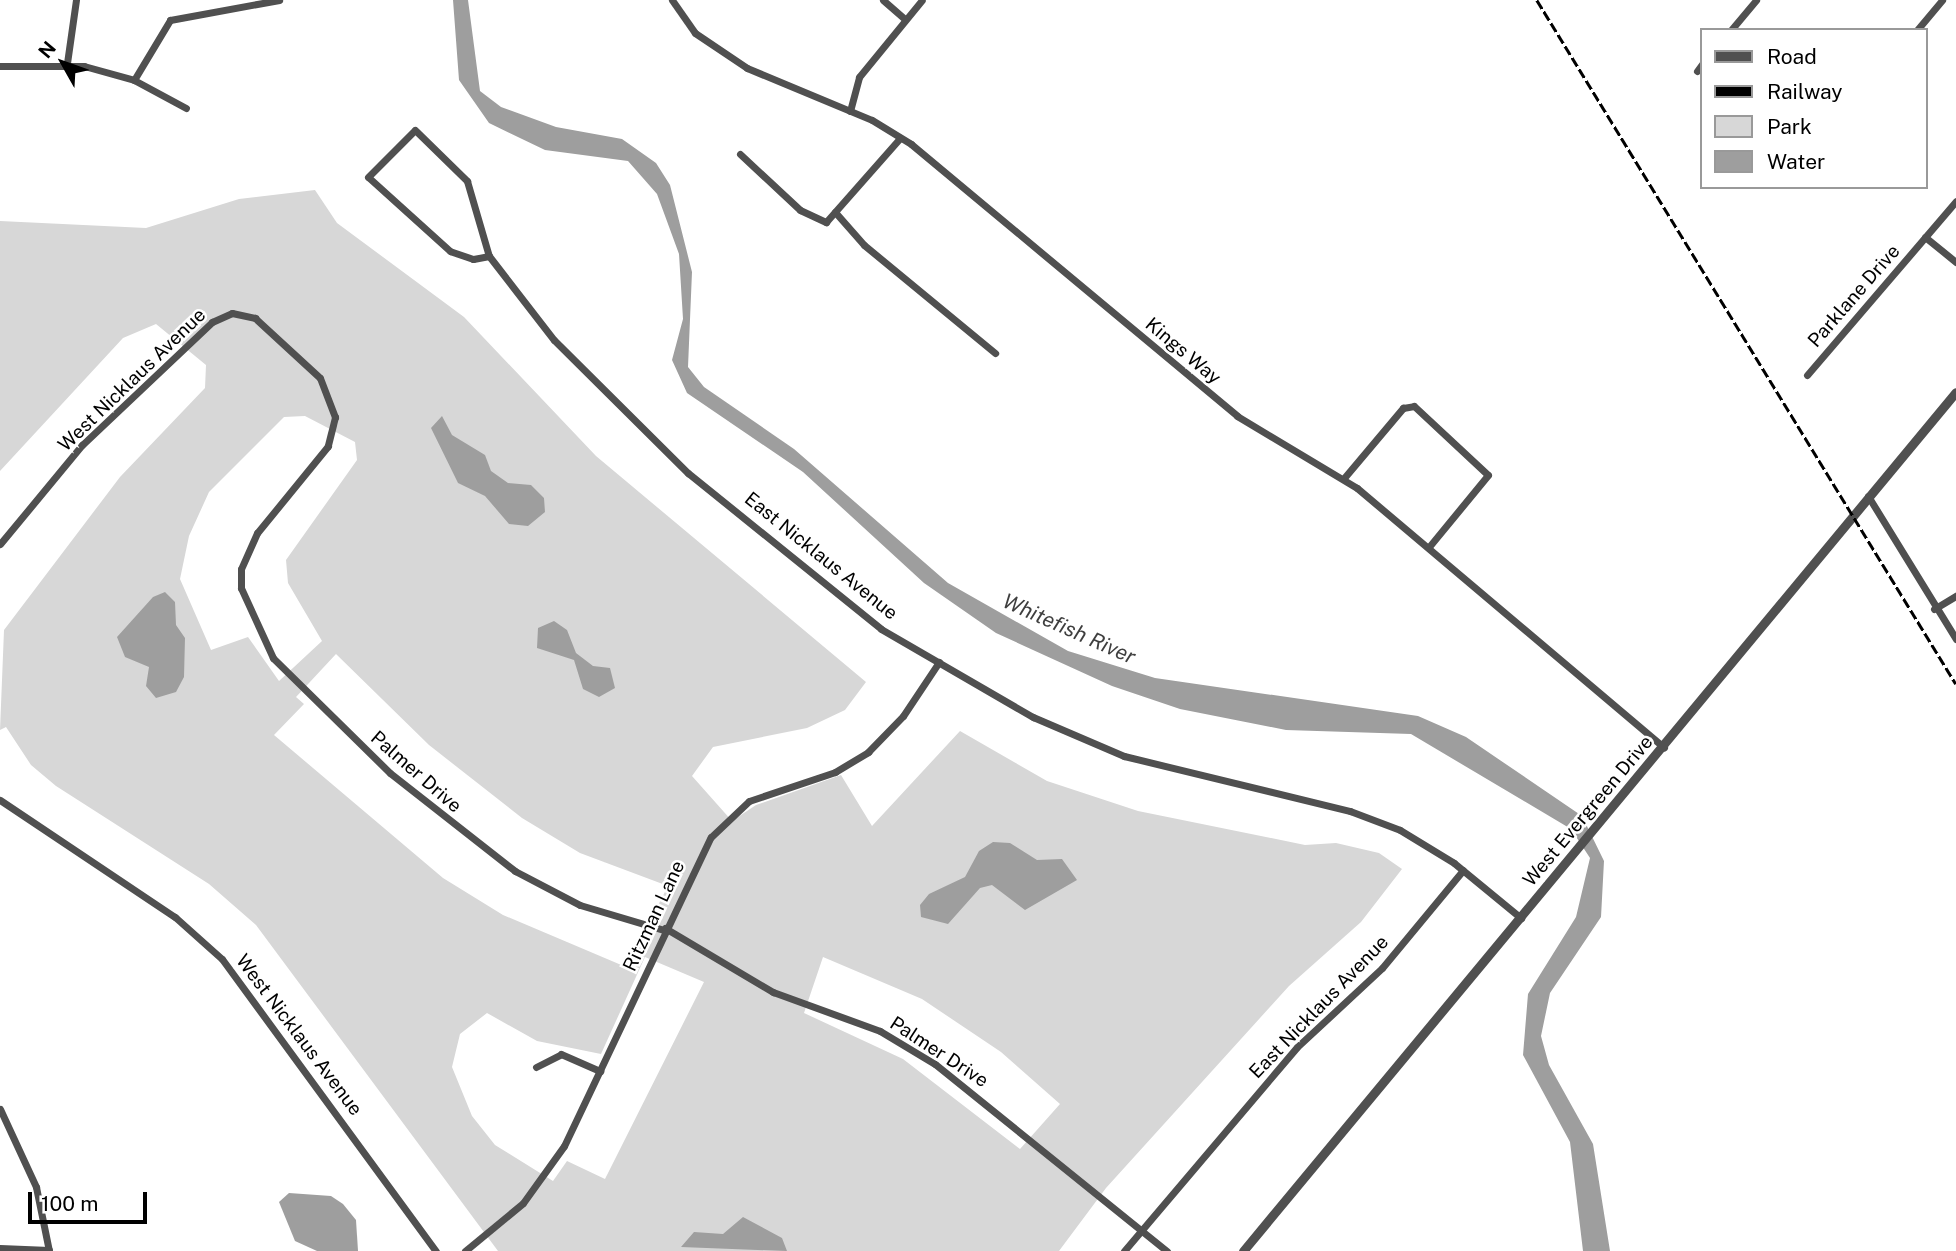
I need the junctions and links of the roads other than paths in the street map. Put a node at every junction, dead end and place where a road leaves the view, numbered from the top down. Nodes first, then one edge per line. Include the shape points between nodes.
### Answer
1 (76, 0) edge
2 (279, 0) edge
3 (672, 0) edge
4 (883, 0) edge
5 (922, 0) edge
6 (1756, 0) edge
7 (1942, 0) edge
8 (905, 19) junction
9 (1733, 28) edge
10 (1919, 28) edge
11 (67, 63) junction
12 (0, 66) edge
13 (134, 80) junction
14 (186, 108) dead end
15 (850, 111) junction
16 (900, 138) junction
17 (740, 154) dead end
18 (1956, 201) edge
19 (835, 212) junction
20 (1925, 237) junction
21 (489, 256) junction
22 (1956, 262) edge
23 (995, 353) dead end
24 (1807, 374) dead end
25 (1956, 392) edge
26 (1344, 478) junction
27 (1868, 496) junction
28 (0, 544) edge
29 (247, 548) joint
30 (1428, 548) junction
31 (1956, 596) edge
32 (1934, 609) junction
33 (1956, 639) edge
34 (939, 662) junction
35 (1664, 747) junction
36 (0, 800) edge
37 (1463, 870) junction
38 (1521, 918) junction
39 (665, 929) junction
40 (537, 1067) dead end
41 (600, 1071) junction
42 (0, 1110) edge
43 (1142, 1230) junction
44 (0, 1248) edge
45 (49, 1251) edge
46 (436, 1251) edge
47 (465, 1251) edge
48 (1124, 1251) edge
49 (1167, 1251) edge
50 (1243, 1251) edge

1 - 11 street
2 - 13 street via 170,20
3 - 15 street, Kings Way via 688,26 719,51 775,83
4 - 8 street
5 - 8 street
6 - 9 street
7 - 10 street
8 - 15 street via 855,83
11 - 12 street
11 - 13 street
13 - 14 street
15 - 16 street, Kings Way
16 - 19 street
16 - 26 street, Kings Way via 1237,416
17 - 19 street via 808,216 826,222
18 - 20 street, Parklane Drive
19 - 23 street via 864,245
20 - 22 street, Parklane Drive
20 - 24 street, Parklane Drive
21 - 21 street, East Nicklaus Avenue via 467,181 415,130 368,177 450,251 472,259
21 - 34 street, East Nicklaus Avenue via 554,340 688,473 864,616
25 - 27 street, West Evergreen Drive
26 - 30 street, Kings Way
26 - 30 street via 1403,408 1414,406 1424,414 1488,475
27 - 32 street
27 - 35 street, West Evergreen Drive
28 - 29 street, West Nicklaus Avenue via 124,403 212,322 238,313 260,322 320,378 335,417 324,453
29 - 39 street, Palmer Drive via 241,588 273,658 390,773 537,885
30 - 35 street, Kings Way
31 - 32 street
32 - 33 street
34 - 37 street, East Nicklaus Avenue via 999,699 1096,745 1163,768 1371,818 1425,843
34 - 39 street, Ritzman Lane via 903,716 868,752 835,772 757,797 723,823
35 - 38 street, West Evergreen Drive
36 - 46 street, West Nicklaus Avenue via 160,906 222,959
37 - 38 street, East Nicklaus Avenue
37 - 43 street, East Nicklaus Avenue via 1382,968 1297,1047
38 - 50 street, West Evergreen Drive
39 - 41 street, Ritzman Lane
39 - 43 street, Palmer Drive via 773,992 908,1047 1006,1117
40 - 41 street via 561,1054
41 - 47 street, Ritzman Lane via 564,1146 536,1187
42 - 45 street via 36,1187
43 - 48 street
43 - 49 street, Palmer Drive
44 - 45 street

